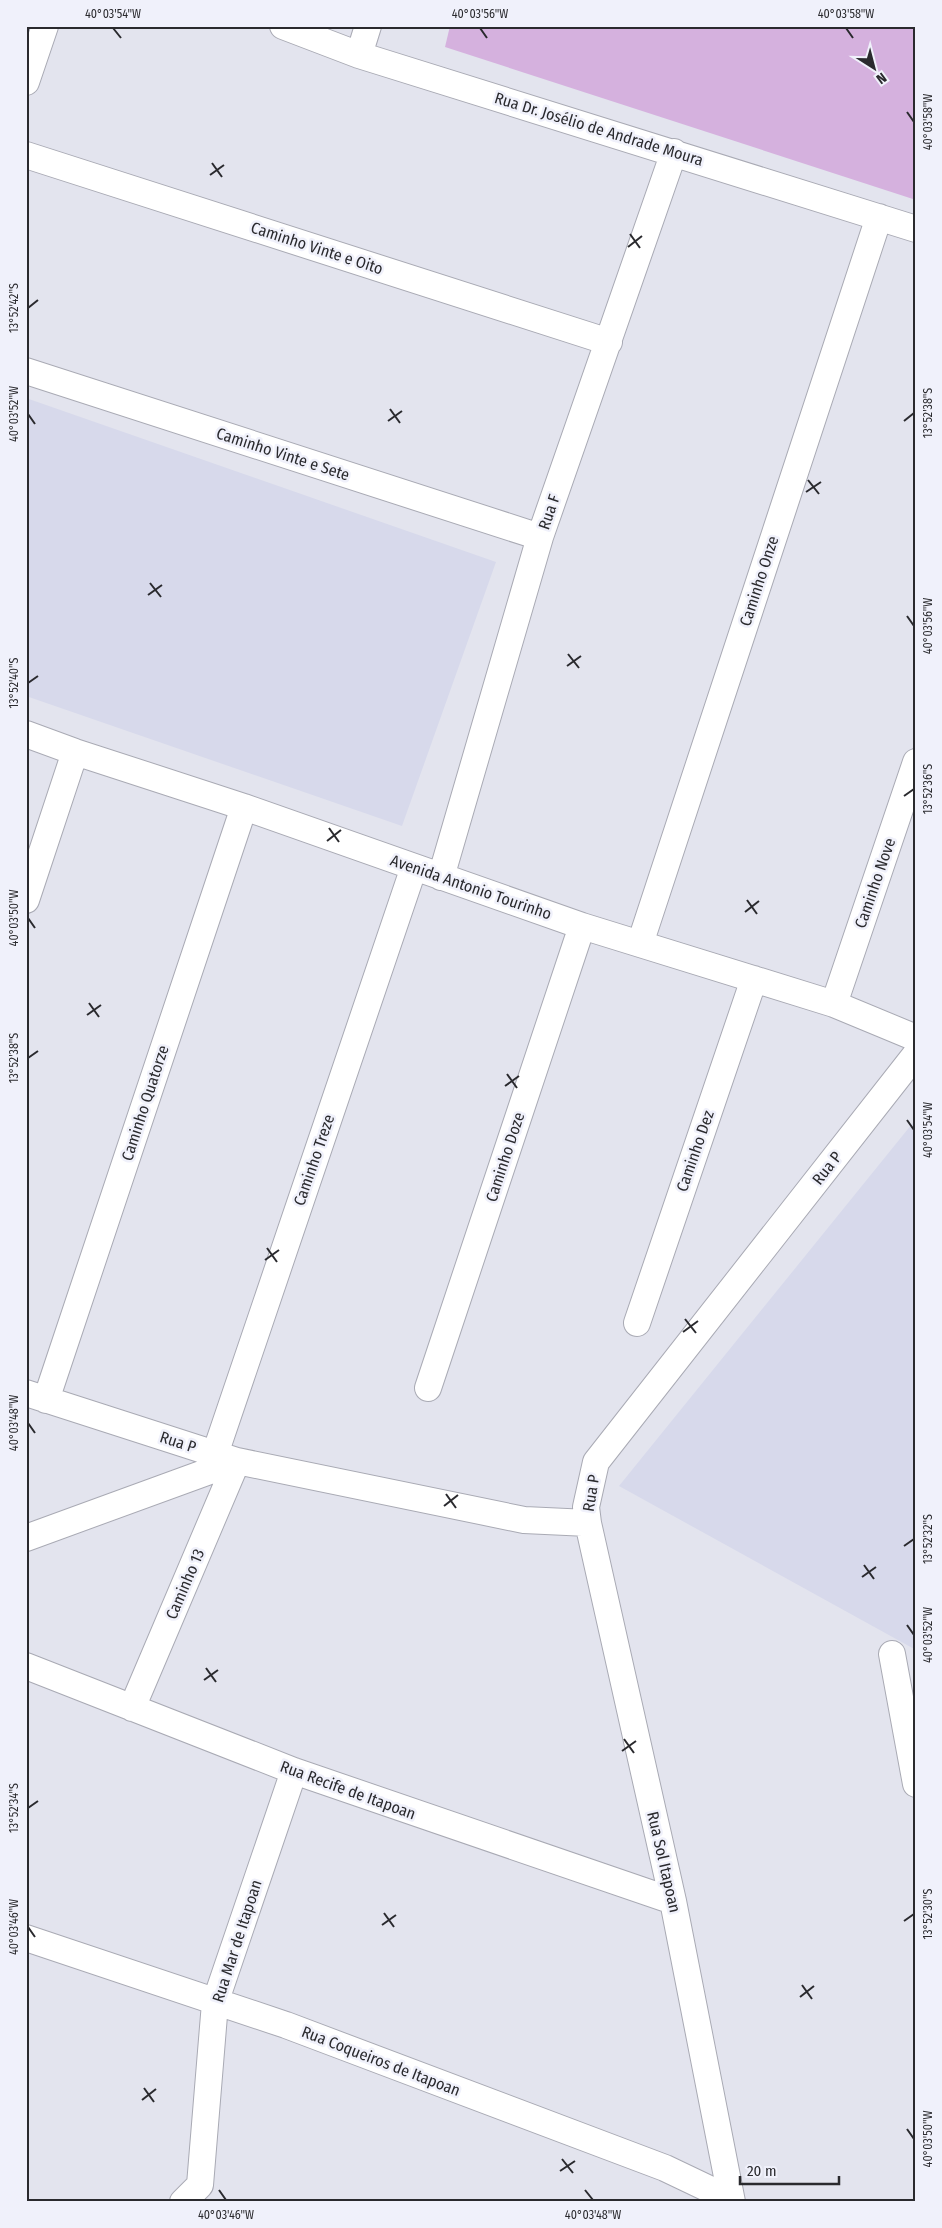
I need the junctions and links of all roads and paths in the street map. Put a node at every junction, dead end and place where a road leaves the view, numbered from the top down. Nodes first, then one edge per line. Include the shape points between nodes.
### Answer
1 (45, 26) edge
2 (283, 26) edge
3 (368, 26) edge
4 (358, 55) junction
5 (26, 82) edge
6 (674, 152) junction
7 (26, 155) edge
8 (879, 217) junction
9 (916, 229) edge
10 (608, 342) junction
11 (26, 371) edge
12 (540, 537) junction
13 (26, 734) edge
14 (75, 752) junction
15 (916, 762) edge
16 (244, 807) junction
17 (414, 867) junction
18 (441, 877) junction
19 (26, 900) edge
20 (582, 926) junction
21 (640, 944) junction
22 (754, 979) junction
23 (834, 1004) junction
24 (916, 1038) edge
25 (916, 1054) edge
26 (637, 1322) dead end
27 (428, 1388) dead end
28 (36, 1396) edge
29 (226, 1458) junction
30 (588, 1523) junction
31 (26, 1538) edge
32 (892, 1654) dead end
33 (26, 1666) edge
34 (132, 1708) junction
35 (294, 1771) junction
36 (916, 1784) edge
37 (673, 1901) junction
38 (26, 1938) edge
39 (215, 2003) junction
40 (731, 2200) edge
41 (185, 2201) edge

1 - 5 street
2 - 4 street, Rua Dr. Josélio de Andrade Moura
3 - 4 street
4 - 6 street, Rua Dr. Josélio de Andrade Moura
6 - 8 street, Rua Dr. Josélio de Andrade Moura
6 - 10 street, Rua F
7 - 10 street, Caminho Vinte e Oito
8 - 9 street, Rua Dr. Josélio de Andrade Moura
8 - 21 street, Caminho Onze
10 - 12 street, Rua F
11 - 12 street, Caminho Vinte e Sete
12 - 18 street, Rua F
13 - 14 street, Avenida Antonio Tourinho
14 - 16 street, Avenida Antonio Tourinho
14 - 19 street
15 - 23 street, Caminho Nove
16 - 17 street, Avenida Antonio Tourinho
16 - 28 street, Caminho Quatorze
17 - 18 street, Avenida Antonio Tourinho
17 - 29 street, Caminho Treze
18 - 20 street, Avenida Antonio Tourinho
20 - 21 street, Avenida Antonio Tourinho
20 - 27 street, Caminho Doze
21 - 22 street, Avenida Antonio Tourinho
22 - 23 street, Avenida Antonio Tourinho
22 - 26 street, Caminho Dez
23 - 24 street, Avenida Antonio Tourinho
25 - 30 street, Rua P via 596,1462 586,1507
28 - 29 street, Rua P
29 - 30 street, Rua P via 524,1520
29 - 31 street
29 - 34 street, Caminho 13
30 - 37 street, Rua Sol Itapoan
32 - 36 street
33 - 34 street, Rua Recife de Itapoan
34 - 35 street, Rua Recife de Itapoan
35 - 37 street, Rua Recife de Itapoan
35 - 39 street, Rua Mar de Itapoan
37 - 40 street, Rua Sol Itapoan
38 - 39 street, Rua Coqueiros de Itapoan
39 - 40 street, Rua Coqueiros de Itapoan via 286,2025 665,2168
39 - 41 street, Rua Mar de Itapoan via 200,2185

